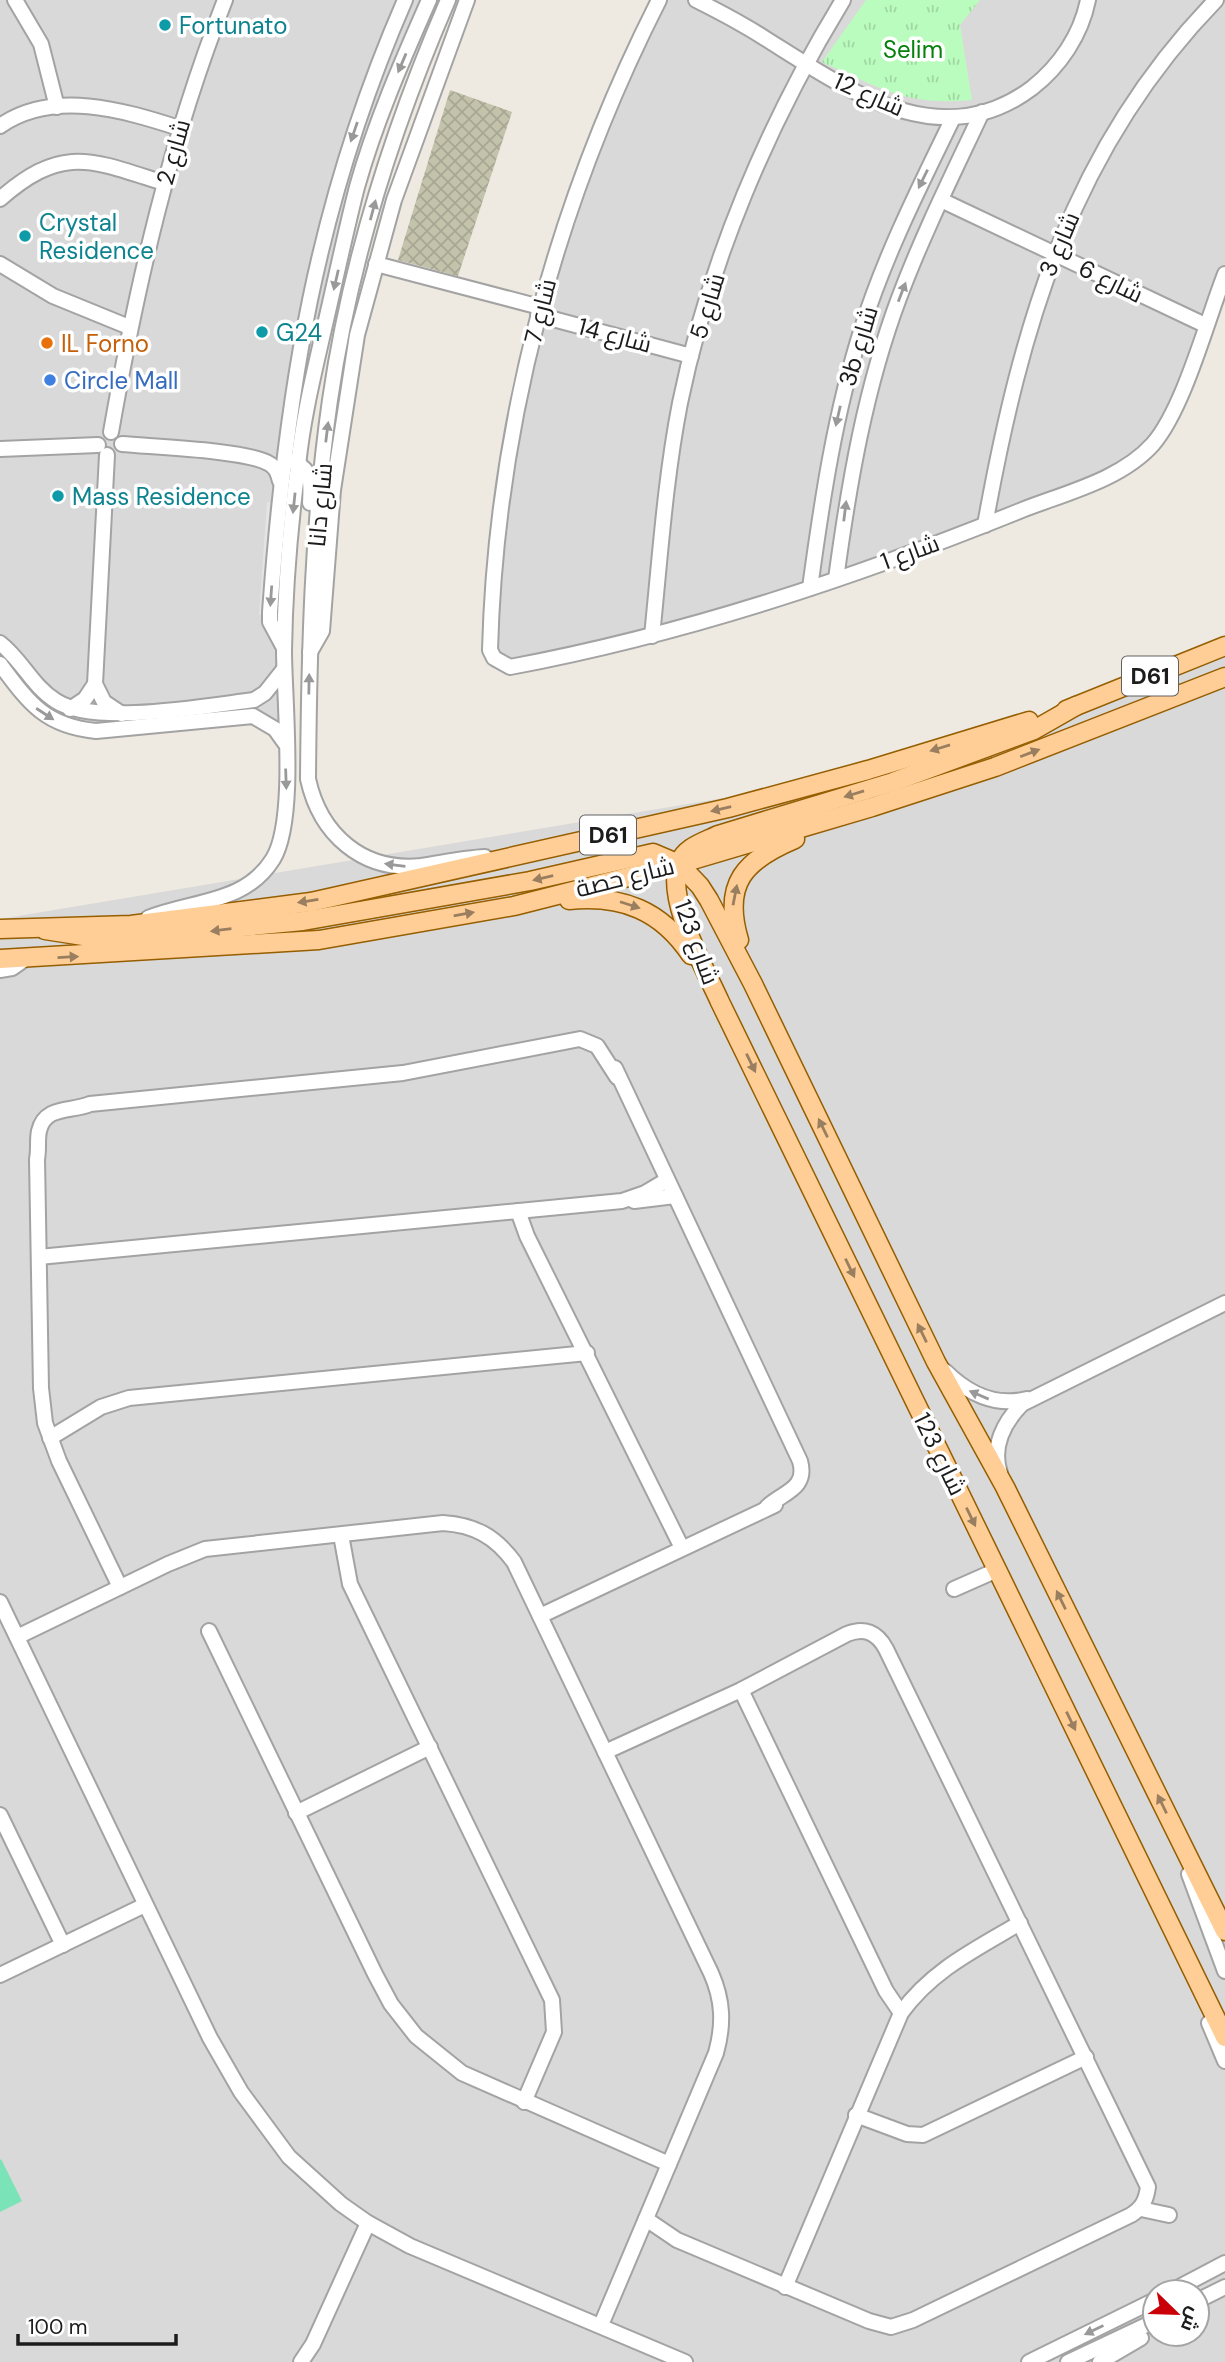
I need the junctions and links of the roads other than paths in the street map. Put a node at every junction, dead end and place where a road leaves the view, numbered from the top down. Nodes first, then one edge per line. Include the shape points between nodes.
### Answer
1 (15, 0) edge
2 (225, 0) edge
3 (405, 0) edge
4 (429, 0) edge
5 (448, 0) edge
6 (467, 0) edge
7 (659, 0) edge
8 (696, 0) edge
9 (843, 0) edge
10 (1088, 0) edge
11 (1216, 0) edge
12 (806, 65) junction
13 (57, 107) junction
14 (982, 112) junction
15 (953, 118) junction
16 (0, 126) edge
17 (179, 128) junction
18 (164, 183) junction
19 (0, 200) edge
20 (941, 200) junction
21 (1055, 254) junction
22 (0, 264) edge
23 (376, 264) junction
24 (1225, 274) edge
25 (539, 311) junction
26 (304, 318) junction
27 (1205, 326) junction
28 (129, 327) junction
29 (691, 356) junction
30 (316, 366) junction
31 (111, 432) junction
32 (122, 444) junction
33 (0, 449) edge
34 (103, 450) junction
35 (242, 456) junction
36 (282, 458) junction
37 (298, 463) junction
38 (280, 481) junction
39 (985, 525) junction
40 (315, 567) junction
41 (836, 579) junction
42 (810, 589) junction
43 (652, 636) junction
44 (490, 640) joint
45 (0, 642) edge
46 (1225, 646) edge
47 (284, 649) junction
48 (310, 653) junction
49 (0, 664) edge
50 (284, 669) junction
51 (1225, 677) edge
52 (94, 684) junction
53 (1076, 706) junction
54 (169, 708) junction
55 (70, 709) junction
56 (122, 714) junction
57 (168, 723) junction
58 (285, 743) junction
59 (872, 807) junction
60 (511, 857) junction
61 (679, 864) junction
62 (514, 906) junction
63 (131, 925) junction
64 (0, 929) edge
65 (45, 930) junction
66 (25, 959) junction
67 (0, 960) edge
68 (0, 970) edge
69 (753, 984) junction
70 (720, 1002) junction
71 (667, 1180) junction
72 (675, 1196) junction
73 (622, 1200) junction
74 (525, 1210) junction
75 (39, 1257) junction
76 (1225, 1303) edge
77 (579, 1338) junction
78 (587, 1353) junction
79 (531, 1359) junction
80 (936, 1362) junction
81 (1032, 1398) junction
82 (88, 1414) junction
83 (45, 1423) junction
84 (50, 1438) junction
85 (1005, 1487) junction
86 (333, 1536) junction
87 (682, 1548) junction
88 (997, 1570) junction
89 (120, 1587) junction
90 (954, 1590) dead end
91 (0, 1602) edge
92 (540, 1616) junction
93 (209, 1631) dead end
94 (17, 1637) junction
95 (741, 1690) junction
96 (430, 1747) junction
97 (605, 1752) junction
98 (296, 1813) junction
99 (0, 1817) edge
100 (1174, 1827) junction
101 (145, 1905) junction
102 (1020, 1923) junction
103 (1225, 1931) edge
104 (1176, 1936) junction
105 (63, 1945) junction
106 (1225, 1971) edge
107 (0, 1975) edge
108 (905, 2008) junction
109 (1225, 2037) edge
110 (1086, 2057) junction
111 (1225, 2061) edge
112 (524, 2102) junction
113 (856, 2115) junction
114 (669, 2164) junction
115 (1140, 2209) junction
116 (1169, 2215) dead end
117 (646, 2219) junction
118 (368, 2223) junction
119 (639, 2233) junction
120 (677, 2240) junction
121 (1225, 2263) edge
122 (1225, 2269) edge
123 (1199, 2278) joint
124 (785, 2287) junction
125 (1141, 2307) edge
126 (601, 2325) junction
127 (1141, 2328) edge
128 (1141, 2338) edge
129 (301, 2362) edge
130 (685, 2362) edge
131 (1029, 2362) edge
132 (1068, 2362) edge
133 (1100, 2362) edge

1 - 13 street via 41,44
2 - 17 street, شارع 2
3 -> 26 street via 343,164
4 -> 30 street, شارع دانا via 358,187
40 -> 5 street, شارع دانا via 330,398 361,252 395,135
6 - 23 street via 413,141
7 - 25 street, شارع 7 via 592,147
8 - 12 street, شارع 12
9 - 12 street, شارع 5
10 - 14 street, شارع 12 via 1070,46 1042,81
11 - 21 street, شارع 3 via 1177,44 1118,126 1070,215
12 - 15 street, شارع 12 via 878,104
12 - 29 street, شارع 5 via 750,182
13 - 16 street via 20,115
13 - 17 street via 119,110
14 - 15 street, شارع 12
14 - 20 street, 3b شارع
15 -> 42 street, 3b شارع via 903,222 862,326 829,456
17 - 18 street, شارع 2
18 - 19 street via 96,162 70,162 29,175
18 - 28 street, شارع 2
20 - 21 street, شارع 6
41 -> 20 street, 3b شارع via 848,489 868,399 898,300
21 - 27 street, شارع 6
21 - 39 street, شارع 3 via 1013,381
22 - 28 street via 53,296
23 - 25 street, شارع 14
23 - 48 street via 357,335 343,419 326,549 322,631
24 - 27 street, شارع 1
25 - 29 street, شارع 14
25 - 44 street, شارع 7 via 503,499
26 - 30 street
26 - 36 street
27 - 39 street, شارع 1 via 1164,430 1137,458 1103,478
28 - 31 street, شارع 2
29 - 43 street, شارع 5 via 672,452
30 - 37 street, شارع دانا
31 - 32 street
31 - 34 street via 101,435
32 - 34 street via 119,452
32 - 35 street
33 - 34 street
34 - 52 street
35 - 36 street
35 - 38 street via 269,463
36 - 37 street
36 - 38 street
37 - 40 street via 311,478 308,545
37 -> 47 street, شارع دانا
38 -> 47 street via 270,622
39 - 41 street, شارع 1
40 - 48 street, شارع دانا
41 - 42 street, شارع 1
42 - 43 street, شارع 1
43 - 44 street, شارع 1 via 510,667 494,658
45 - 55 street via 42,691
46 - 53 main road, شارع حصة / D61
47 - 50 street, شارع دانا
60 -> 48 street, شارع دانا via 401,866 380,863 343,845 320,816 308,779
49 -> 57 street via 30,704 60,724 96,731
50 - 54 street via 265,694 254,700
50 - 58 street, شارع دانا
59 -> 51 main road, شارع حصة / D61 via 995,767
52 - 55 street via 85,699
52 - 56 street via 104,702
53 -> 60 main road, شارع حصة / D61 via 741,804
53 -> 61 main road, شارع 123 via 1034,730 905,778 718,835 693,847
54 - 56 street
54 - 57 street via 174,715
55 - 56 street
57 - 58 street via 253,716 275,729
58 -> 63 street, شارع دانا via 286,820 278,849 263,873 231,895
59 - 61 main road, شارع حصة / D61
69 -> 59 main road via 732,917 734,895 747,867 776,847
60 -> 63 main road, شارع حصة / D61 via 311,901
61 - 62 main road, شارع حصة / D61
61 -> 65 main road, شارع 123 via 653,853 530,881 303,921 185,934 109,940
61 - 69 main road, شارع 123 via 701,886
61 - 70 main road, شارع 123 via 682,912
66 -> 62 main road, شارع حصة / D61 via 318,940
62 -> 70 main road via 605,898 631,903 675,932
63 - 65 main road, شارع حصة / D61
64 - 65 main road, شارع حصة / D61
66 - 67 main road, شارع حصة / D61
66 - 68 street
80 -> 69 main road, شارع 123
70 -> 88 main road, شارع 123
71 - 72 street
71 - 73 street
71 - 75 street via 601,1042 580,1033 403,1073 54,1105 39,1112 33,1127
72 - 73 street
72 - 87 street via 802,1466 794,1489
73 - 74 street
74 - 75 street
74 - 77 street via 541,1259
75 - 83 street
76 - 81 street
77 - 78 street
77 - 79 street
78 - 79 street
78 - 87 street
79 - 82 street via 143,1396
81 -> 80 street via 1000,1401 980,1396
80 - 85 main road, شارع 123
81 - 85 street via 1014,1412 1002,1432 998,1465
82 - 83 street
82 - 84 street
83 - 84 street
84 - 89 street
100 -> 85 main road, شارع 123
86 - 89 street via 205,1549
86 - 92 street via 443,1522 476,1529 497,1542 514,1562
86 - 96 street via 350,1584
87 - 92 street
88 - 90 street
88 -> 104 main road, شارع 123
89 - 94 street
91 - 94 street
92 - 97 street
93 - 98 street
94 - 101 street
95 - 97 street
95 - 102 street via 847,1634 865,1630 874,1634 886,1648
95 - 108 street via 883,1982
96 - 98 street
96 - 112 street via 555,2011 554,2032
97 - 114 street via 711,1973 721,2004 716,2053
98 - 112 street via 375,1974 403,2020 454,2068
99 - 105 street
100 - 103 main road, شارع 123
100 - 106 street
101 - 105 street
101 - 118 street via 210,2038 259,2119 289,2157
102 - 108 street via 943,1968
102 - 110 street
104 - 109 main road, شارع 123
104 - 111 street
105 - 107 street
108 - 113 street
110 - 113 street via 923,2136
110 - 115 street via 1148,2188
112 - 114 street
113 - 124 street
114 - 117 street
115 - 116 street
115 - 124 street via 902,2325 880,2325
117 - 119 street
117 - 120 street
118 - 126 street via 410,2246
118 - 129 street
119 - 120 street
119 - 126 street
120 - 124 street
121 - 123 street
122 - 123 street
125 -> 131 street
126 - 130 street
127 - 132 street
128 - 133 street

